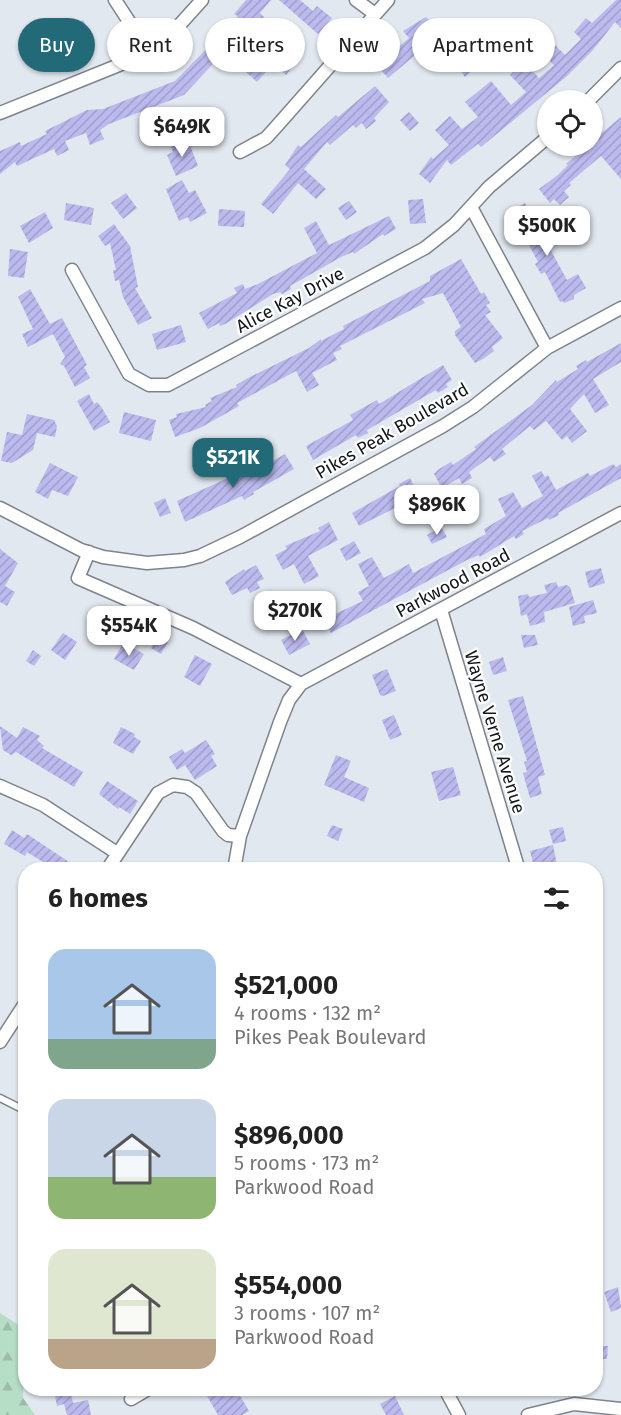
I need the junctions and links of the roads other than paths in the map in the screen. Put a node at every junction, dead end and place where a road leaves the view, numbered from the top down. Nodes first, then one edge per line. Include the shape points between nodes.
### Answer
1 (115, 0) edge
2 (202, 0) edge
3 (356, 0) edge
4 (388, 0) edge
5 (375, 14) junction
6 (127, 18) edge
7 (186, 18) edge
8 (621, 68) edge
9 (107, 70) edge
10 (599, 90) edge
11 (0, 113) edge
12 (537, 146) edge
13 (240, 152) dead end
14 (471, 207) junction
15 (72, 270) dead end
16 (621, 308) edge
17 (547, 348) junction
18 (0, 508) edge
19 (621, 513) edge
20 (89, 552) junction
21 (441, 610) junction
22 (301, 684) junction
23 (0, 786) edge
24 (240, 836) junction
25 (117, 853) junction
26 (112, 862) edge
27 (235, 862) edge
28 (516, 862) edge
29 (18, 1014) edge
30 (0, 1042) edge
31 (0, 1098) edge
32 (18, 1107) edge
33 (136, 1396) edge
34 (449, 1396) edge
35 (131, 1399) dead end
36 (621, 1409) edge
37 (459, 1415) edge
38 (528, 1415) edge

1 - 6 street
2 - 7 street
3 - 5 street
4 - 5 street
5 - 13 street via 266,138
8 - 10 street
9 - 11 street
12 - 14 street, Alice Kay Drive
14 - 15 street, Alice Kay Drive via 425,248 168,385 149,385 129,374
14 - 17 street
16 - 17 street, Pikes Peak Boulevard
17 - 20 street, Pikes Peak Boulevard via 443,426 217,548 184,560 147,563 118,561
18 - 20 street, Pikes Peak Boulevard
19 - 21 street, Parkwood Road
20 - 22 street via 78,578 193,628
21 - 22 street, Parkwood Road
21 - 28 street, Wayne Verne Avenue
22 - 24 street via 280,722
23 - 25 street via 43,805
24 - 25 street via 223,831 196,793 173,785 158,793
24 - 27 street
25 - 26 street
29 - 30 street
31 - 32 lane
33 - 35 street
34 - 37 street
36 - 38 street via 574,1404

